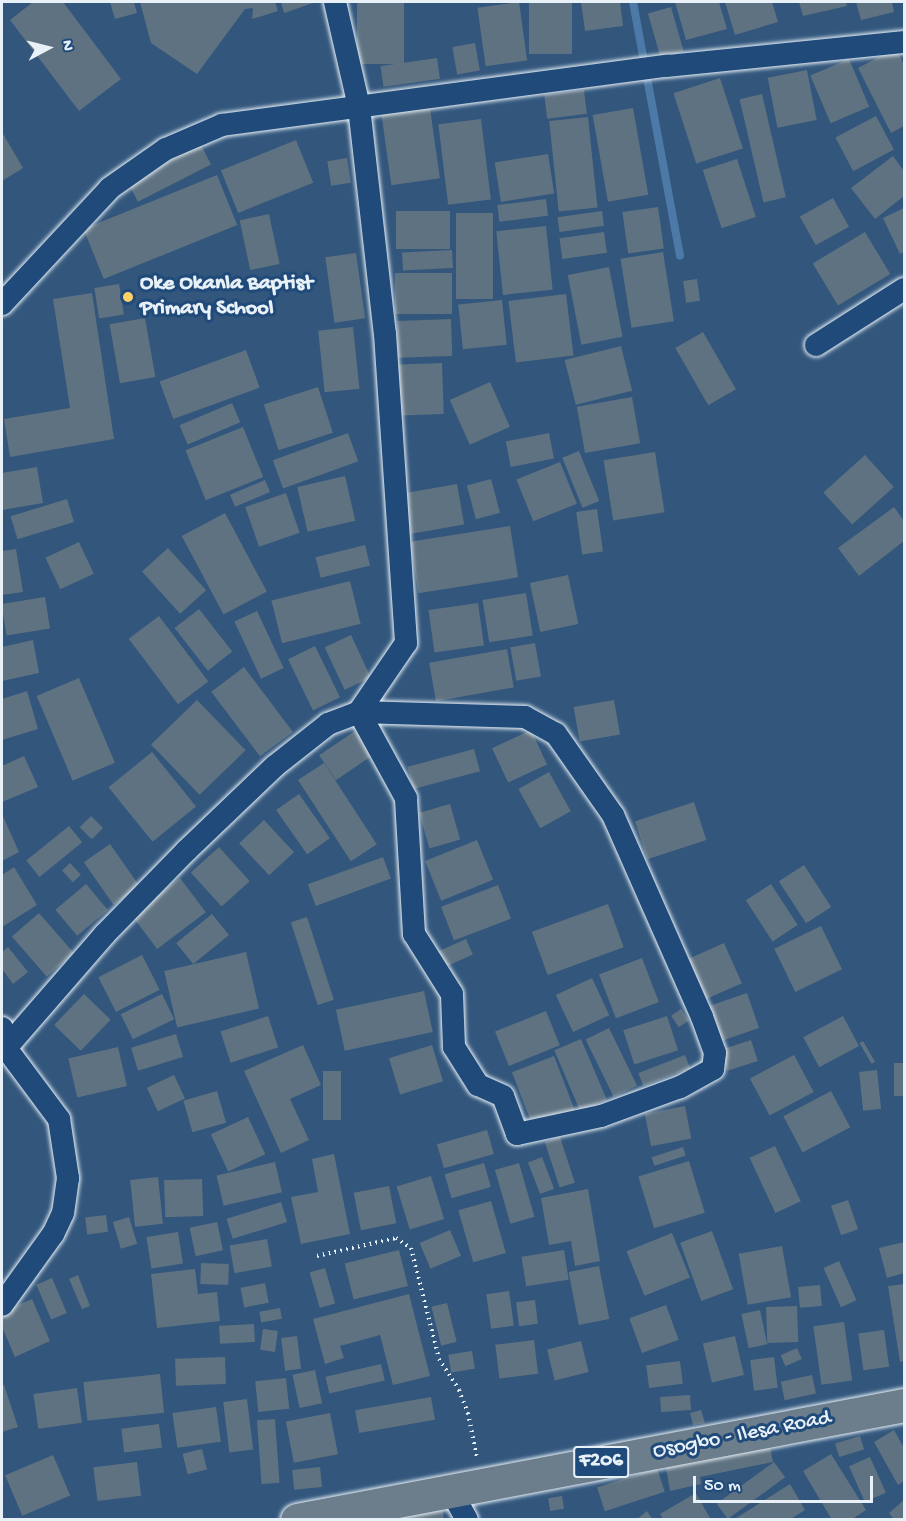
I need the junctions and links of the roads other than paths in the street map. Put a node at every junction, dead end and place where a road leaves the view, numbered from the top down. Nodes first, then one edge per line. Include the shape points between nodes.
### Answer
1 (335, 2) edge
2 (904, 42) edge
3 (359, 107) junction
4 (904, 289) edge
5 (2, 304) edge
6 (816, 345) dead end
7 (358, 712) junction
8 (4, 1038) edge
9 (2, 1305) edge
10 (904, 1405) edge
11 (450, 1491) junction
12 (297, 1520) edge
13 (467, 1520) edge

1 - 3 street
2 - 3 street via 615,72
3 - 5 street via 222,125 166,149 110,188
3 - 7 street via 384,333 406,643
4 - 6 street
7 - 7 street via 525,717 556,734 613,815 702,1017 715,1053 713,1069 680,1087 601,1116 517,1134 503,1096 478,1085 454,1047 452,994 414,934 406,798
7 - 8 street via 328,724 259,782
8 - 9 street via 59,1119 68,1178 63,1213 53,1234
10 - 11 main road, Osogbo - Ilesa Road / F206
11 - 12 main road, Osogbo - Ilesa Road / F206
11 - 13 street

